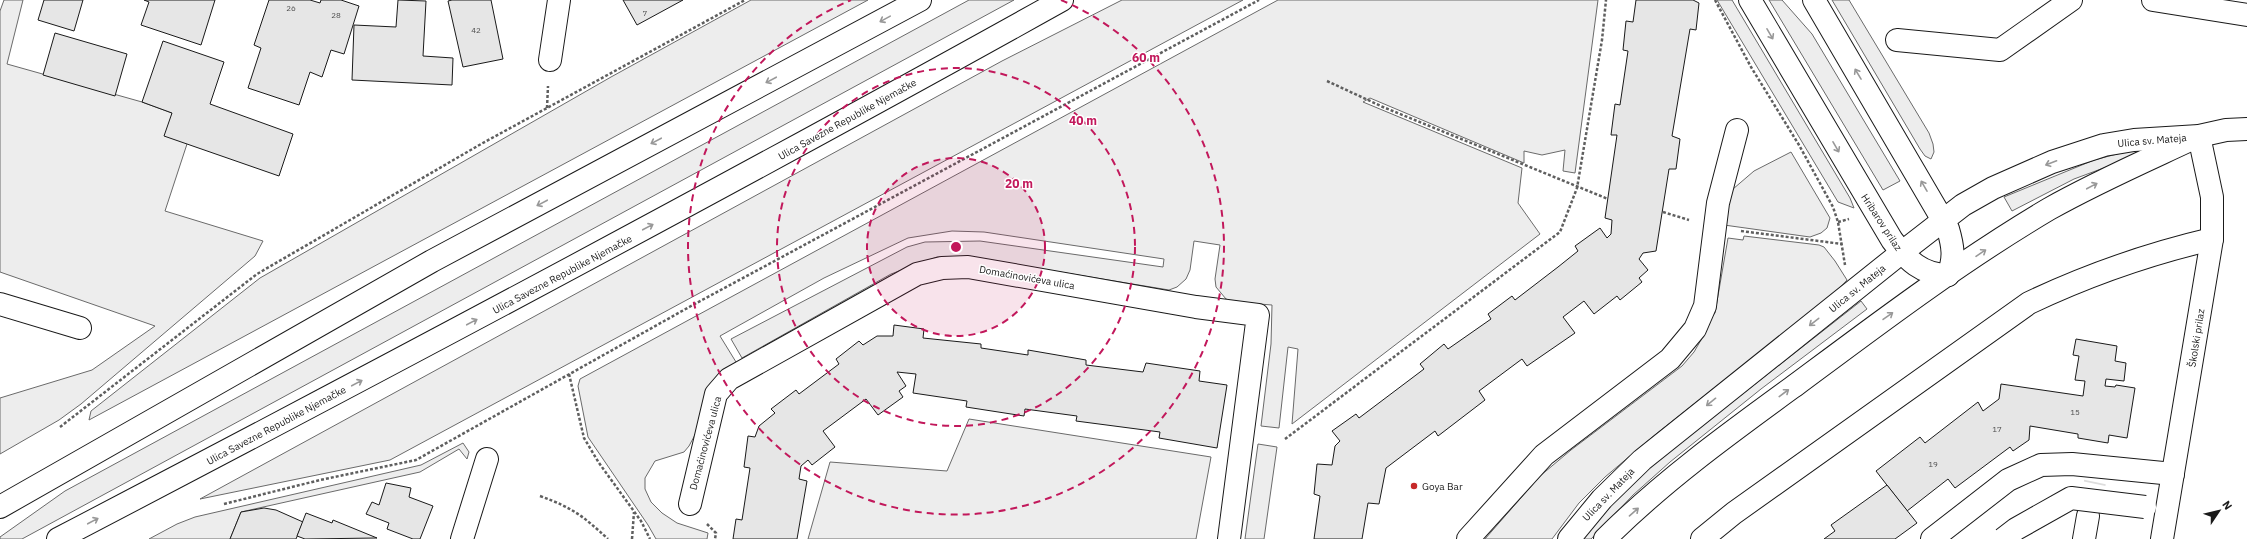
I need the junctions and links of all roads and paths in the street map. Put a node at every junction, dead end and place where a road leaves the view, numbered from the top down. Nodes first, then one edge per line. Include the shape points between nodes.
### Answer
1 (745, 0) edge
2 (920, 0) edge
3 (1062, 0) edge
4 (1259, 0) edge
5 (1606, 0) edge
6 (1715, 0) edge
7 (1750, 0) edge
8 (1814, 0) edge
9 (2072, 0) edge
10 (2153, 0) edge
11 (555, 5) edge
12 (2217, 5) edge
13 (2247, 15) edge
14 (1897, 40) dead end
15 (550, 60) dead end
16 (1327, 81) dead end
17 (2247, 129) edge
18 (1737, 130) dead end
19 (2199, 136) junction
20 (1577, 188) junction
21 (1608, 199) dead end
22 (1663, 212) dead end
23 (1943, 220) junction
24 (1692, 221) dead end
25 (1739, 231) dead end
26 (2212, 239) junction
27 (1842, 244) junction
28 (1901, 252) junction
29 (1848, 268) dead end
30 (1948, 275) junction
31 (0, 304) edge
32 (80, 328) dead end
33 (569, 374) junction
34 (60, 427) dead end
35 (1285, 439) dead end
36 (486, 459) dead end
37 (2173, 474) junction
38 (540, 496) dead end
39 (224, 504) dead end
40 (690, 504) dead end
41 (0, 508) edge
42 (2156, 508) junction
43 (634, 512) junction
44 (2088, 516) tunnel mouth
45 (58, 539) edge
46 (462, 539) edge
47 (608, 539) edge
48 (632, 539) edge
49 (650, 539) edge
50 (1229, 539) edge
51 (1468, 539) edge
52 (1569, 539) edge
53 (1605, 539) edge
54 (1702, 539) edge
55 (1932, 539) edge
56 (2003, 539) edge
57 (2084, 539) edge
58 (2162, 539) edge

1 - 34 path via 481,144 257,274
2 -> 41 street via 432,261
45 -> 3 street, Ulica Savezne Republike Njemačke via 466,326
4 - 33 path
5 - 20 path via 1602,40
6 - 27 path via 1833,207
7 -> 28 street, Hribarov prilaz via 1872,208
23 -> 8 street
9 - 14 street via 2000,50
10 - 12 street
11 - 15 street
12 - 13 street
16 - 20 path
17 - 19 street, Ulica sv. Mateja via 2226,130
18 - 51 street via 1718,203 1705,306 1694,329 1670,359 1544,456
19 -> 23 street, Ulica sv. Mateja via 2134,140 2104,145 2052,162 1993,188
19 - 26 street, Školski prilaz via 2212,197
30 -> 19 street, Ulica sv. Mateja via 2069,198
20 - 21 path
20 - 35 path via 1560,232
22 - 24 path
23 - 28 street, Ulica sv. Mateja
23 - 30 street via 1953,249
25 - 27 path
26 - 37 street, Školski prilaz
26 - 54 street via 2123,264 2029,303 1734,513
27 - 29 path via 1844,263
28 - 30 street, Hribarov prilaz via 1922,270
28 -> 52 street, Ulica sv. Mateja via 1642,460 1602,498
53 -> 30 street, Ulica sv. Mateja via 1663,487 1752,416
31 - 32 street
33 - 39 path via 416,460
33 - 43 path via 584,438
36 - 46 street
37 - 42 street, Školski prilaz
37 - 55 street via 2096,474 2072,464 2041,465 2008,480
38 - 47 path via 568,506
40 - 50 street, Domaćinovićeva ulica via 716,394 729,379 916,274 942,268 968,267 1196,307 1258,315
42 - 56 street, bridge via 2071,498
42 - 58 street, Školski prilaz
43 - 48 path
43 - 49 path
44 - 57 street

